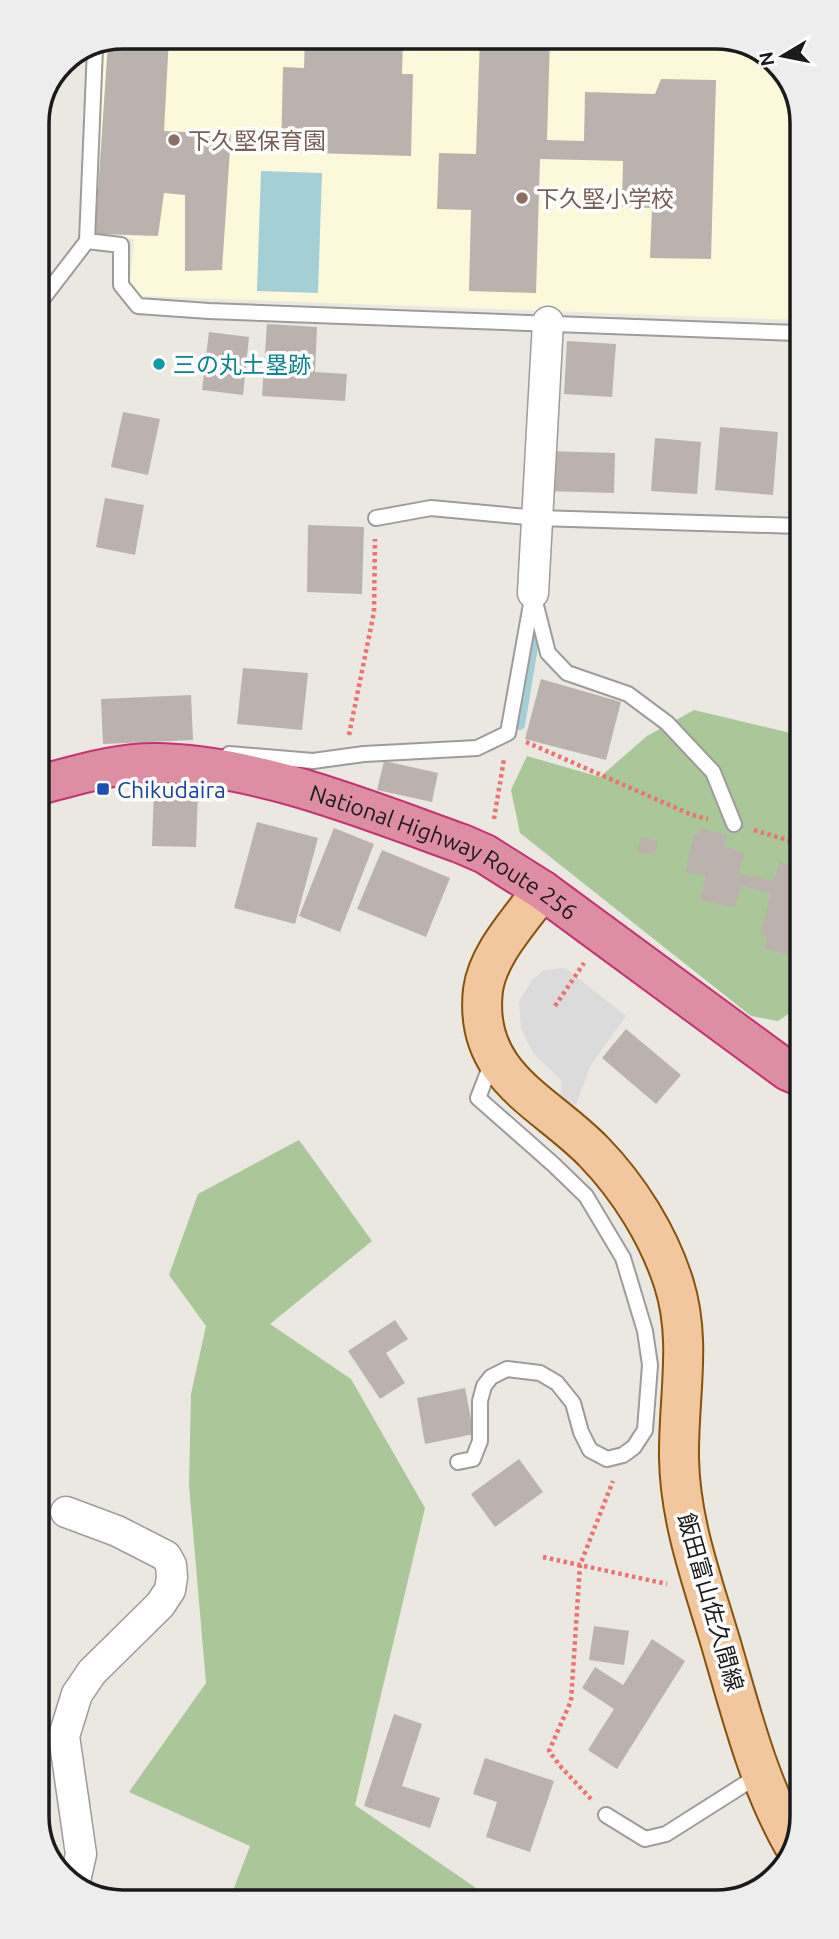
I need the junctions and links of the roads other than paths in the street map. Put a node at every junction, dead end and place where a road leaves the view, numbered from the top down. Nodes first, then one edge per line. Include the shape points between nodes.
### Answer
1 (95, 55) edge
2 (87, 241) junction
3 (49, 290) edge
4 (548, 322) junction
5 (790, 332) edge
6 (376, 518) road end
7 (538, 518) junction
8 (790, 526) edge
9 (533, 593) junction
10 (214, 769) junction
11 (49, 782) edge
12 (734, 824) dead end
13 (542, 890) junction
14 (494, 1057) junction
15 (790, 1072) edge
16 (458, 1462) dead end
17 (65, 1512) dead end
18 (760, 1774) junction
19 (606, 1815) road end
20 (788, 1832) edge
21 (77, 1874) edge

1 - 2 lane
2 - 3 lane
2 - 4 lane via 121,245 121,285 138,306
4 - 5 lane
4 - 7 street
6 - 7 lane via 430,508
7 - 8 lane
7 - 9 street
9 - 10 lane via 508,733 477,748 313,761 226,754
9 - 12 lane via 548,653 567,673 628,694 667,723 713,772
10 - 11 highway, National Highway Route 256 via 158,763 104,768
10 - 13 highway, National Highway Route 256 via 316,793 462,844
13 - 14 main road, 飯田富山佐久間線 via 494,956 484,989 484,1021
13 - 15 highway, National Highway Route 256
14 - 16 lane via 478,1098 586,1196 623,1258 650,1365 645,1430 634,1447 607,1459 590,1450 573,1404 557,1383 540,1373 507,1369 491,1377 484,1387 480,1441 473,1459
14 - 18 main road, 飯田富山佐久間線 via 516,1087 594,1153 628,1193 674,1284 684,1336 682,1498 690,1540
17 - 21 street via 166,1556 172,1577 160,1605 76,1694 64,1735 82,1854
18 - 19 lane via 666,1834 645,1839
18 - 20 main road, 飯田富山佐久間線

